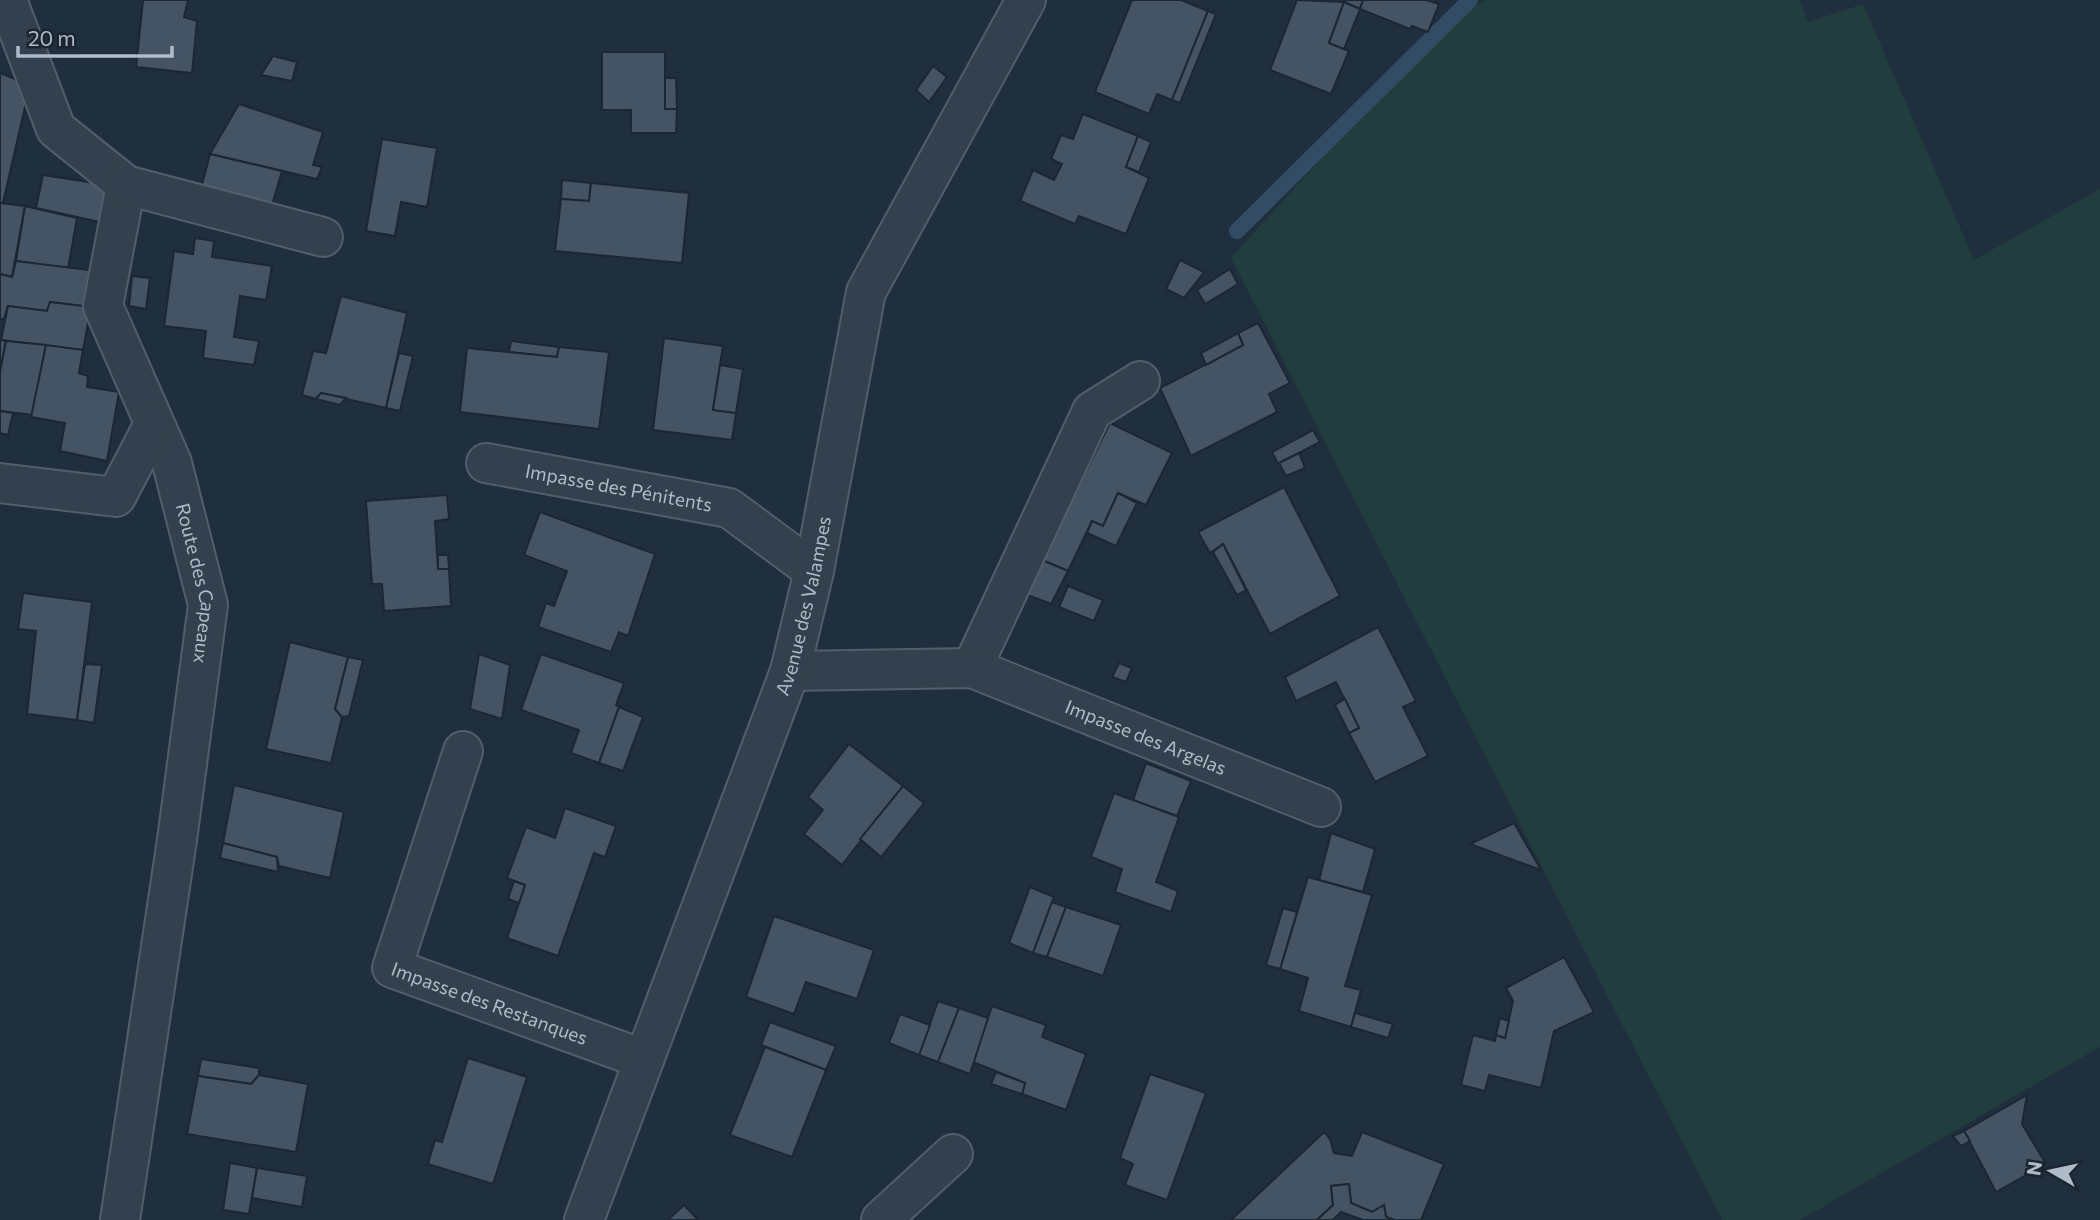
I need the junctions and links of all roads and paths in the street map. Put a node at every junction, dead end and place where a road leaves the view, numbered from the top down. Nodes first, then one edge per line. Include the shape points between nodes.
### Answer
1 (7, 0) edge
2 (1026, 0) edge
3 (126, 185) junction
4 (323, 237) dead end
5 (1140, 381) dead end
6 (154, 424) junction
7 (486, 463) dead end
8 (0, 483) edge
9 (814, 571) junction
10 (972, 668) junction
11 (790, 671) junction
12 (463, 751) dead end
13 (1321, 807) dead end
14 (643, 1059) junction
15 (953, 1154) dead end
16 (120, 1220) edge
17 (584, 1220) edge
18 (881, 1220) edge

1 - 3 street via 56,129
2 - 9 street, Avenue des Valampes via 866,292
3 - 4 street
3 - 6 street, Route des Capeaux via 103,306
5 - 10 street via 1093,411
6 - 8 street via 116,497
6 - 16 street, Route des Capeaux via 172,463 208,606
7 - 9 street, Impasse des Pénitents via 729,508
9 - 11 street, Avenue des Valampes
10 - 11 street, Impasse des Argelas
10 - 13 street, Impasse des Argelas
11 - 14 street, Avenue des Valampes
12 - 14 street, Impasse des Restanques via 392,968
14 - 17 street, Avenue des Valampes
15 - 18 street

